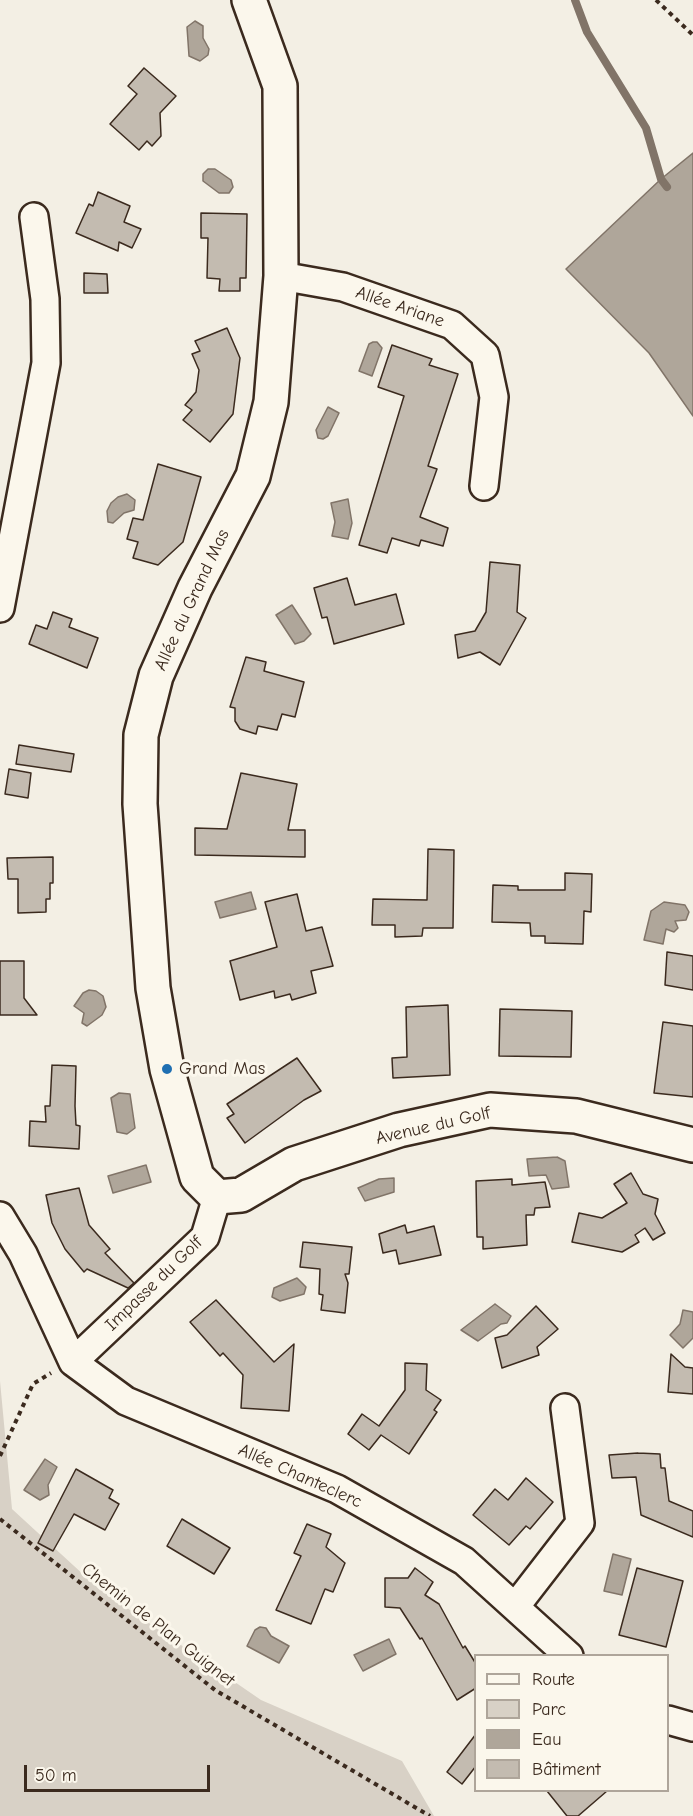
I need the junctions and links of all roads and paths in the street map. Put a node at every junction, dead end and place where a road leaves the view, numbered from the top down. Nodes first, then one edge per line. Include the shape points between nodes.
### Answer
1 (249, 0) edge
2 (656, 0) edge
3 (693, 34) edge
4 (33, 216) dead end
5 (281, 276) junction
6 (484, 486) dead end
7 (0, 608) edge
8 (693, 1145) edge
9 (217, 1197) junction
10 (0, 1216) edge
11 (73, 1362) junction
12 (565, 1408) dead end
13 (0, 1456) edge
14 (0, 1519) edge
15 (515, 1607) junction
16 (567, 1654) edge
17 (669, 1720) edge
18 (693, 1727) edge
19 (430, 1816) edge

1 - 5 street, Allée du Grand Mas via 279,86
2 - 3 path
4 - 7 street via 45,298 46,363
5 - 6 street, Allée Ariane via 343,287 452,325 485,355 494,397
5 - 9 street, Allée du Grand Mas via 271,402 253,476 195,588 156,676 141,735 140,804 153,988 167,1069 197,1177
8 - 9 street, Avenue du Golf via 576,1116 490,1110 388,1134 294,1164 241,1195
9 - 11 street, Impasse du Golf via 205,1237
10 - 11 street via 23,1254
11 - 13 path via 33,1384
11 - 15 street, Allée Chanteclerc via 126,1401 337,1489 464,1561
12 - 15 street via 580,1523
14 - 19 path, Chemin de Plan Guignet via 215,1689
15 - 16 street, Allée Chanteclerc
17 - 18 street

